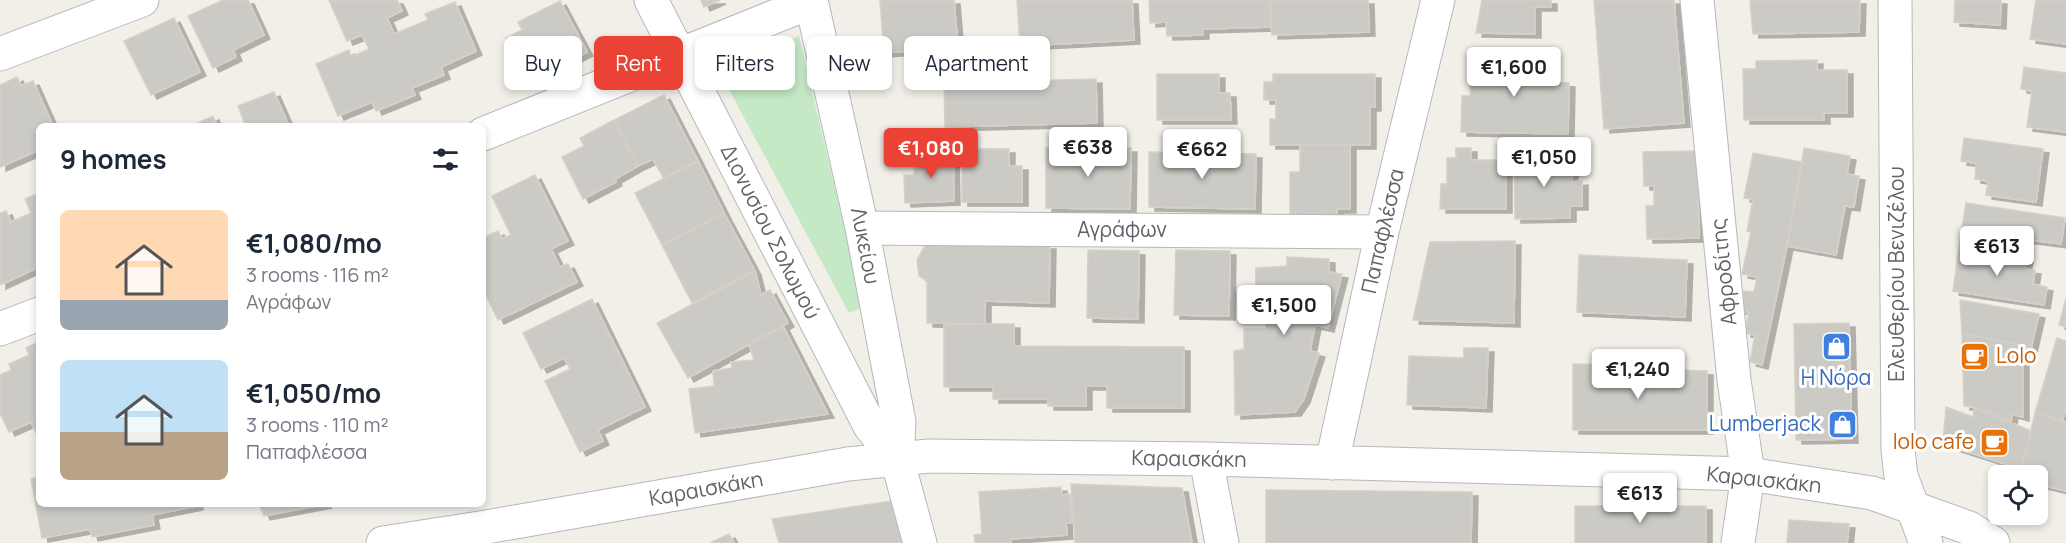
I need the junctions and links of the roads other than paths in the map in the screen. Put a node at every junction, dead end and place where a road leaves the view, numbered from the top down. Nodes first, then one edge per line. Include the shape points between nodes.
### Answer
1 (142, 0) edge
2 (651, 0) edge
3 (1438, 0) edge
4 (1697, 0) edge
5 (1895, 0) edge
6 (811, 1) edge
7 (669, 36) edge
8 (683, 53) edge
9 (0, 54) edge
10 (683, 65) edge
11 (594, 89) edge
12 (486, 133) edge
13 (862, 228) junction
14 (1382, 232) junction
15 (36, 315) edge
16 (0, 329) edge
17 (897, 459) junction
18 (1206, 459) junction
19 (1332, 463) junction
20 (1748, 474) junction
21 (1910, 506) junction
22 (491, 535) edge
23 (1987, 542) edge
24 (383, 543) edge
25 (920, 543) edge
26 (1222, 543) edge
27 (1738, 543) edge
28 (1926, 543) edge

1 - 9 street
2 - 7 street, Διονυσίου Σολωμού
3 - 14 street, Παπαφλέσσα
4 - 20 street, Αφροδίτης via 1734,380
5 - 21 street, Ελευθερίου Βενιζέλου via 1898,450
6 - 8 street
6 - 13 street, Λυκείου
10 - 17 street, Διονυσίου Σολωμού via 870,426
11 - 12 street
13 - 14 street, Αγράφων
13 - 17 street, Λυκείου via 899,422
14 - 19 street, Παπαφλέσσα
15 - 16 street
17 - 18 street, Καραισκάκη
17 - 22 street, Καραισκάκη via 848,464
17 - 25 street
18 - 19 street, Καραισκάκη
18 - 26 street
19 - 20 street, Καραισκάκη
20 - 21 street, Καραισκάκη via 1872,493
20 - 27 street, Αφροδίτης
21 - 23 street, Καραισκάκη via 1969,528
21 - 28 street, Ελευθερίου Βενιζέλου
22 - 24 street, Καραισκάκη

